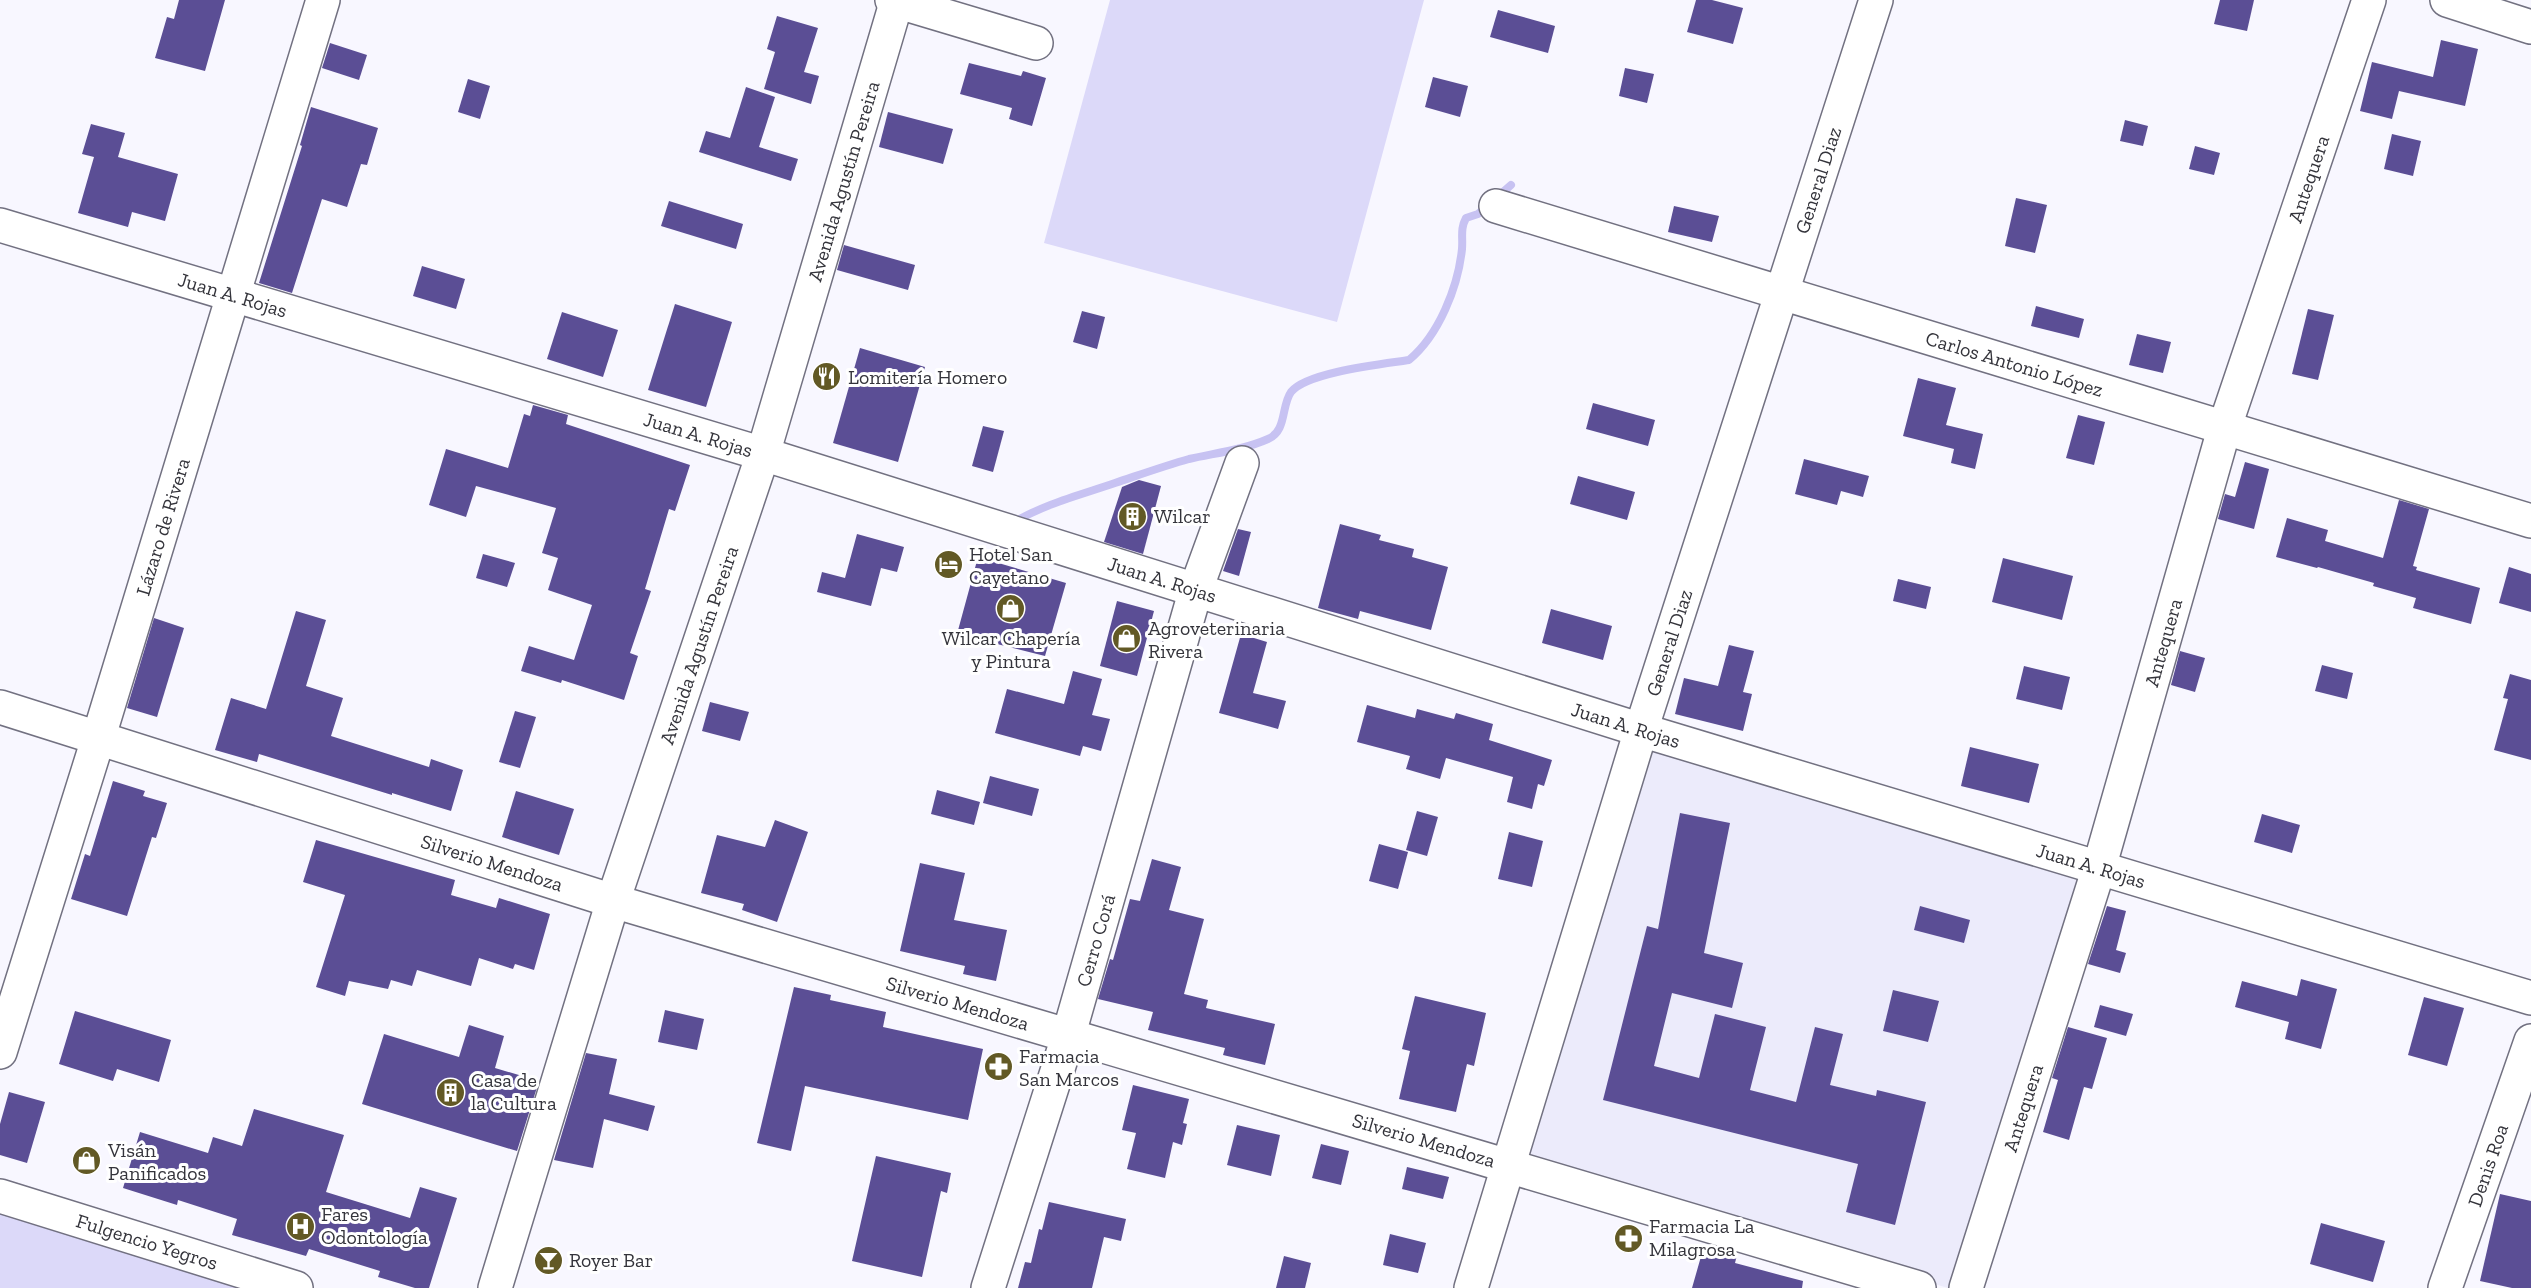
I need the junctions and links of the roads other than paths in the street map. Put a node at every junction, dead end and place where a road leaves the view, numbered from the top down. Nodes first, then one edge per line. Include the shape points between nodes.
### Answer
1 (323, 0) edge
2 (895, 0) edge
3 (1876, 0) edge
4 (2369, 0) edge
5 (2447, 0) edge
6 (2531, 27) edge
7 (1036, 43) dead end
8 (1496, 206) dead end
9 (0, 225) edge
10 (1780, 294) junction
11 (232, 295) junction
12 (2225, 426) junction
13 (763, 454) junction
14 (1242, 463) dead end
15 (2531, 521) edge
16 (1196, 589) junction
17 (0, 707) edge
18 (1641, 730) junction
19 (99, 736) junction
20 (2098, 868) junction
21 (614, 901) junction
22 (2531, 998) edge
23 (1068, 1037) junction
24 (2531, 1041) edge
25 (0, 1052) edge
26 (1508, 1163) junction
27 (0, 1196) edge
28 (296, 1288) edge
29 (495, 1288) edge
30 (988, 1288) edge
31 (1471, 1288) edge
32 (1919, 1288) edge
33 (1966, 1288) edge
34 (2445, 1288) edge

1 - 11 main road, Lázaro de Rivera
2 - 7 main road
2 - 13 main road, Avenida Agustín Pereira
3 - 10 main road, General Diaz
4 - 12 main road, Antequera
5 - 6 main road
8 - 10 main road, Carlos Antonio López
9 - 11 main road, Juan A. Rojas
10 - 12 main road, Carlos Antonio López
10 - 18 main road, General Diaz
11 - 13 main road, Juan A. Rojas
11 - 19 main road, Lázaro de Rivera
12 - 15 main road, Carlos Antonio López
12 - 20 main road, Antequera
13 - 16 main road, Juan A. Rojas
13 - 21 main road, Avenida Agustín Pereira
14 - 16 main road, Cerro Corá
16 - 18 main road, Juan A. Rojas
16 - 23 main road, Cerro Corá
17 - 19 main road, Silverio Mendoza
18 - 20 main road, Juan A. Rojas
18 - 26 main road, General Diaz
19 - 21 main road, Silverio Mendoza
19 - 25 main road, Lázaro de Rivera
20 - 22 main road, Juan A. Rojas
20 - 33 main road, Antequera
21 - 23 main road, Silverio Mendoza
21 - 29 main road, Avenida Agustín Pereira
23 - 26 main road, Silverio Mendoza
23 - 30 main road, Cerro Corá
24 - 34 main road, Denis Roa
26 - 31 main road, General Diaz
26 - 32 main road, Silverio Mendoza
27 - 28 main road, Fulgencio Yegros

